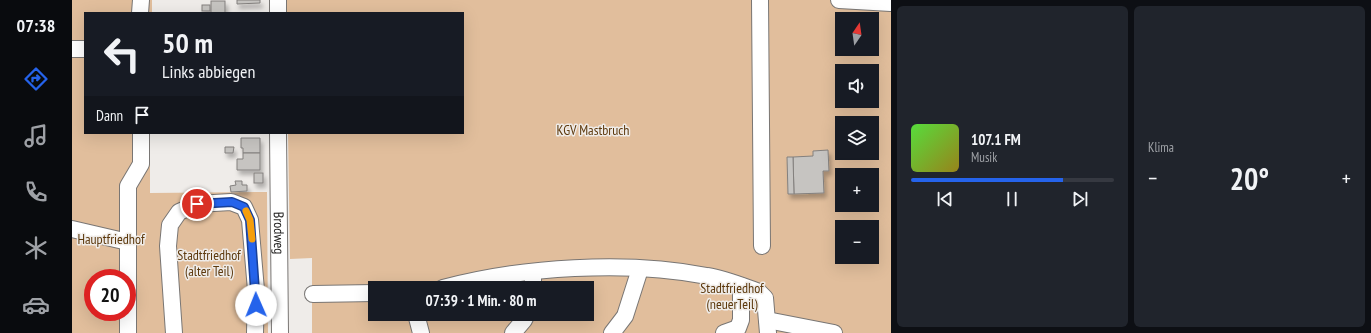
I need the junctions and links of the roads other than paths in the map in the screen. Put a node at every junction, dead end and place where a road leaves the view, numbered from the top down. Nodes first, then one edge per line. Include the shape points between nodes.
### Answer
1 (141, 0) edge
2 (278, 0) edge
3 (760, 0) edge
4 (839, 0) edge
5 (891, 3) edge
6 (140, 12) edge
7 (278, 12) edge
8 (72, 49) edge
9 (84, 49) edge
10 (141, 134) edge
11 (278, 134) edge
12 (72, 229) edge
13 (128, 242) junction
14 (762, 246) dead end
15 (640, 269) junction
16 (533, 272) junction
17 (473, 281) edge
18 (533, 281) edge
19 (741, 286) junction
20 (313, 294) dead end
21 (368, 294) edge
22 (418, 321) edge
23 (523, 321) edge
24 (767, 326) edge
25 (128, 333) edge
26 (174, 333) edge
27 (255, 333) edge
28 (280, 333) edge
29 (421, 333) edge
30 (512, 333) edge
31 (612, 333) edge
32 (724, 333) edge
33 (834, 333) edge

1 - 6 street
2 - 7 street
3 - 14 street
4 - 5 street
8 - 9 street
10 - 13 street via 141,164 128,186
11 - 28 street, Brodweg
12 - 13 street
13 - 25 street
15 - 16 street via 601,268
15 - 19 street via 671,270 707,276
15 - 31 street via 626,316
16 - 17 street via 498,275
16 - 18 street
19 - 24 street via 759,292 766,298
19 - 32 street via 741,320 738,328
20 - 21 street
22 - 29 street
23 - 30 street
24 - 33 street
26 - 27 street via 168,246 170,225 179,212 197,204 216,202 232,202 244,207 250,220 256,290

